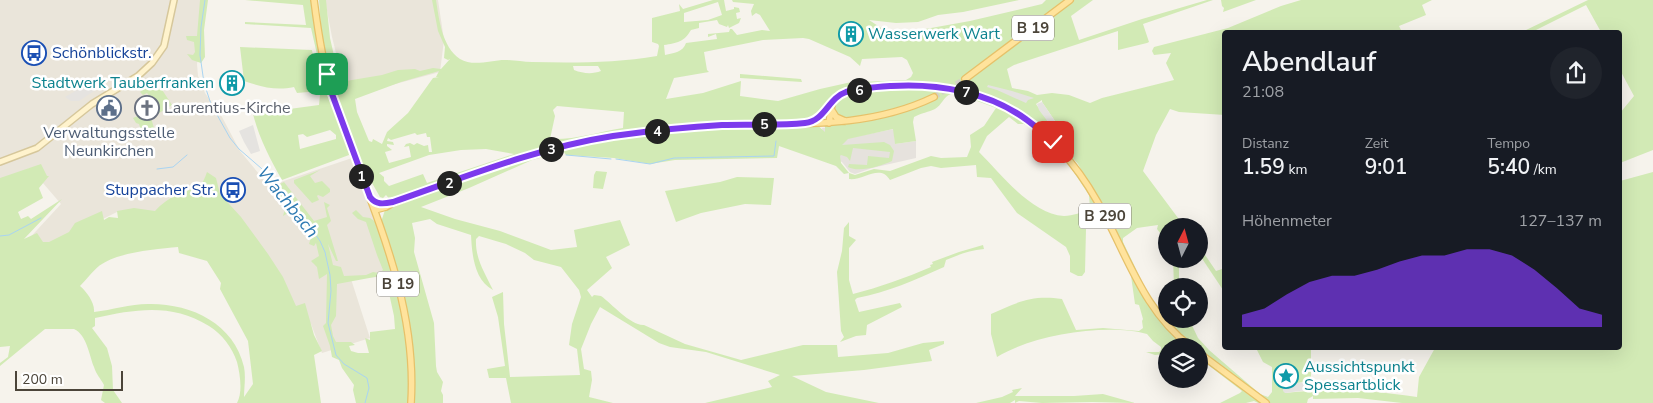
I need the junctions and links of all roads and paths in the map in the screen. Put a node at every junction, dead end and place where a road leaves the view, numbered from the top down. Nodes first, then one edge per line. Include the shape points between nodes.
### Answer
1 (174, 0) edge
2 (314, 0) edge
3 (1070, 0) edge
4 (964, 79) tunnel mouth
5 (934, 97) tunnel mouth
6 (829, 109) junction
7 (848, 121) junction
8 (807, 123) junction
9 (827, 123) junction
10 (0, 162) edge
11 (370, 197) junction
12 (385, 206) junction
13 (374, 208) junction
14 (381, 225) junction
15 (1180, 338) edge
16 (1208, 360) edge
17 (410, 403) edge
18 (1266, 403) edge

1 - 10 street via 164,46 152,63 36,148
2 - 11 main road via 332,94
3 - 4 main road, B 19
5 - 7 main road via 900,111
6 - 7 main road via 836,117
6 - 8 main road, B 290
6 - 9 main road, B 290
6 - 15 main road, B 290 via 834,100 857,90 935,86 987,99 1027,119 1077,169 1097,200 1154,310
7 - 9 main road
8 - 9 main road
8 - 12 main road via 679,128 589,141 515,160
11 - 12 main road
11 - 13 main road
12 - 13 main road
12 - 14 main road
13 - 14 main road, B 19
14 - 17 main road, B 19 via 410,343
16 - 18 main road

